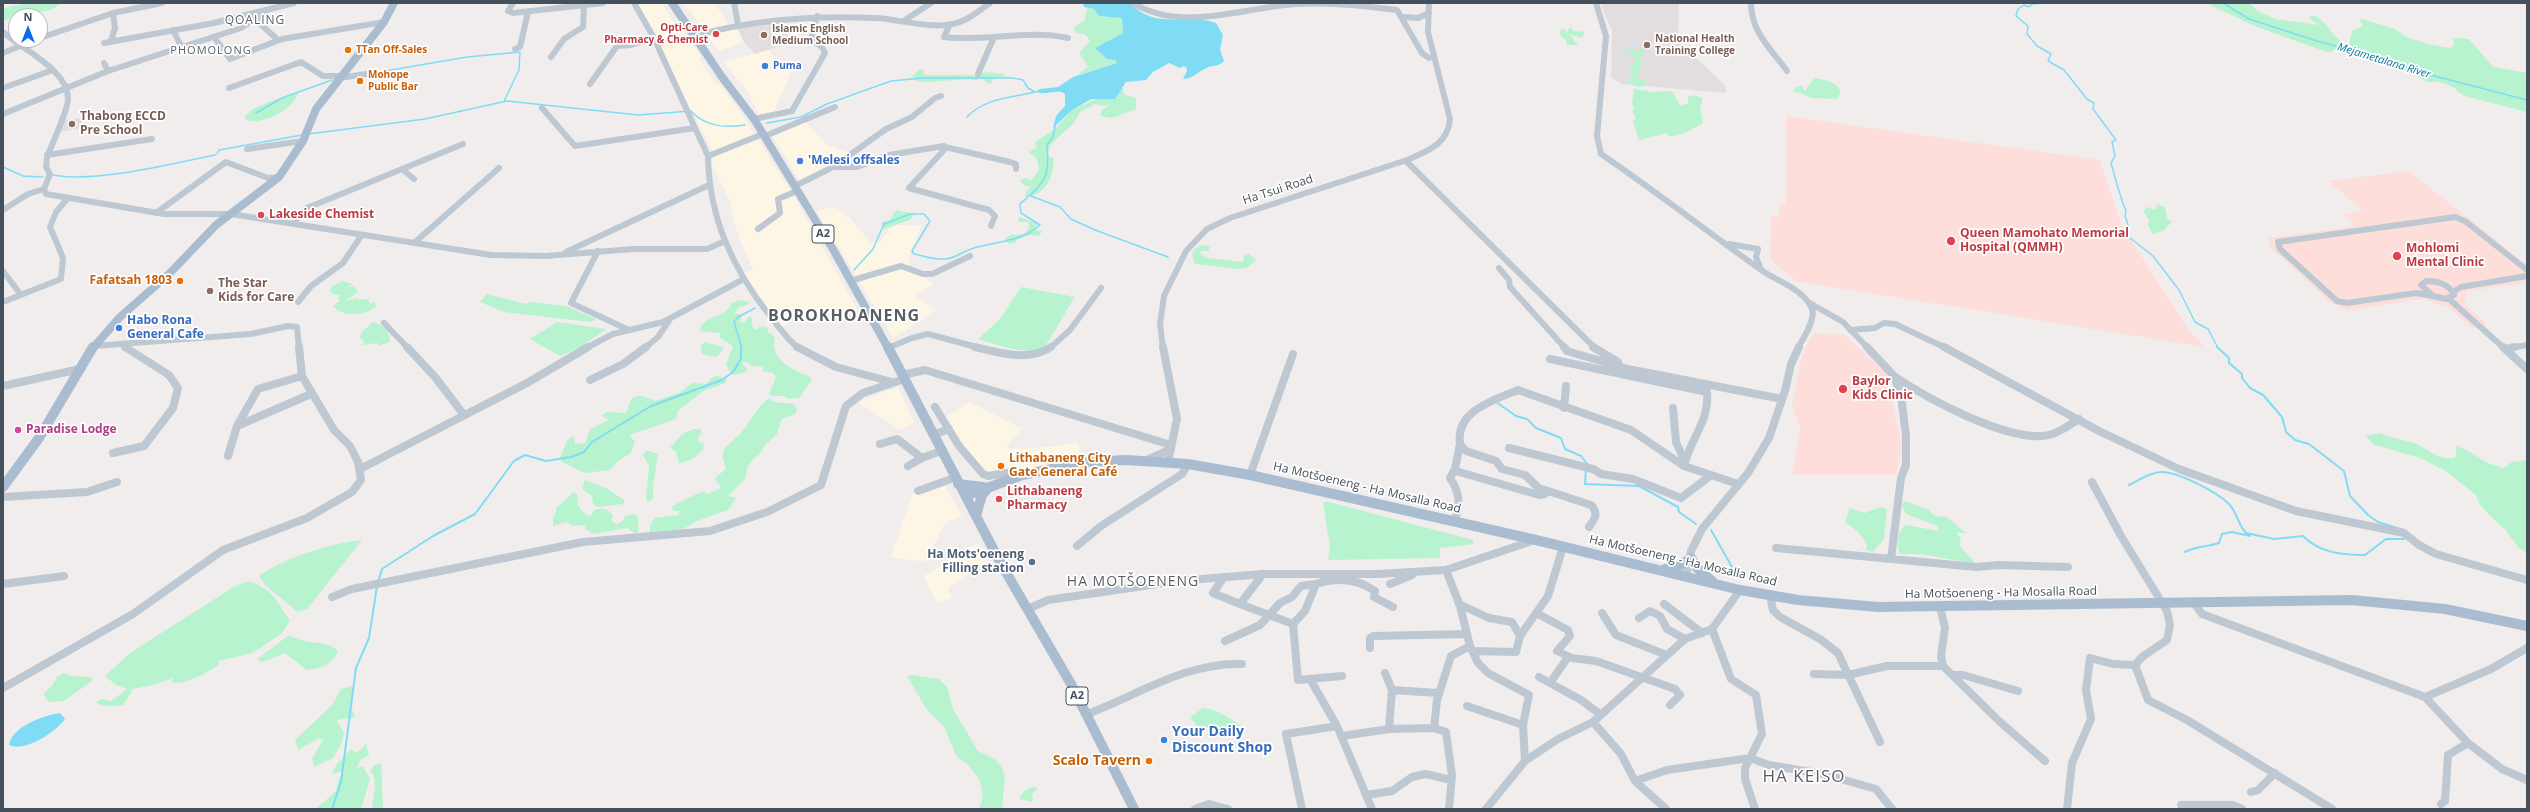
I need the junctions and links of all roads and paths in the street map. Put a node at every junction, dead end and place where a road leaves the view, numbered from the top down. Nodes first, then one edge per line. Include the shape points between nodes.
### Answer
1 (162, 3) edge
2 (294, 3) edge
3 (394, 3) edge
4 (513, 3) edge
5 (603, 3) edge
6 (634, 3) edge
7 (672, 3) edge
8 (734, 3) edge
9 (931, 3) edge
10 (990, 3) edge
11 (1134, 3) edge
12 (1430, 3) edge
13 (1596, 3) edge
14 (1751, 3) edge
15 (1328, 4) edge
16 (584, 6) junction
17 (266, 11) junction
18 (528, 12) junction
19 (113, 13) junction
20 (1429, 13) junction
21 (816, 16) junction
22 (1403, 17) junction
23 (253, 20) junction
24 (905, 20) junction
25 (384, 22) junction
26 (738, 24) junction
27 (950, 24) junction
28 (173, 30) junction
29 (48, 35) edge
30 (694, 36) junction
31 (214, 37) junction
32 (994, 37) junction
33 (654, 38) junction
34 (1068, 38) dead end
35 (111, 42) junction
36 (277, 42) junction
37 (104, 43) dead end
38 (14, 48) edge
39 (22, 48) edge
40 (182, 48) junction
41 (281, 48) dead end
42 (515, 49) dead end
43 (3, 52) edge
44 (551, 57) dead end
45 (1428, 58) dead end
46 (104, 63) dead end
47 (53, 70) junction
48 (1787, 70) dead end
49 (108, 71) junction
50 (372, 73) dead end
51 (978, 74) dead end
52 (341, 77) junction
53 (590, 84) dead end
54 (3, 88) edge
55 (229, 88) dead end
56 (67, 89) junction
57 (941, 96) dead end
58 (835, 107) dead end
59 (542, 108) dead end
60 (3, 114) edge
61 (754, 120) junction
62 (695, 128) junction
63 (764, 135) junction
64 (152, 139) dead end
65 (304, 139) junction
66 (463, 144) dead end
67 (945, 147) junction
68 (246, 149) dead end
69 (47, 155) junction
70 (708, 156) junction
71 (1406, 161) junction
72 (833, 167) junction
73 (499, 168) dead end
74 (1016, 169) dead end
75 (403, 170) junction
76 (280, 177) junction
77 (414, 179) dead end
78 (708, 185) junction
79 (796, 188) junction
80 (44, 189) junction
81 (67, 199) junction
82 (3, 210) edge
83 (156, 213) junction
84 (231, 214) junction
85 (294, 223) junction
86 (991, 226) dead end
87 (758, 229) dead end
88 (361, 236) junction
89 (723, 242) junction
90 (414, 243) junction
91 (1726, 244) junction
92 (1758, 249) junction
93 (598, 252) junction
94 (562, 254) junction
95 (1741, 254) junction
96 (970, 256) dead end
97 (1499, 268) dead end
98 (2527, 270) edge
99 (3, 271) edge
100 (1765, 272) junction
101 (2527, 276) edge
102 (742, 280) junction
103 (850, 281) junction
104 (1101, 288) dead end
105 (2453, 292) junction
106 (21, 295) junction
107 (2433, 296) junction
108 (2449, 299) junction
109 (3, 302) edge
110 (298, 302) dead end
111 (1808, 302) junction
112 (670, 319) junction
113 (384, 323) dead end
114 (629, 330) junction
115 (1850, 330) junction
116 (125, 345) junction
117 (2527, 345) edge
118 (94, 346) junction
119 (888, 348) junction
120 (2506, 349) junction
121 (1293, 354) dead end
122 (1550, 359) dead end
123 (80, 369) junction
124 (1628, 369) junction
125 (2527, 369) edge
126 (302, 376) junction
127 (1894, 376) junction
128 (903, 377) junction
129 (590, 380) dead end
130 (892, 382) junction
131 (3, 386) edge
132 (1566, 386) dead end
133 (311, 394) junction
134 (1782, 399) junction
135 (935, 407) dead end
136 (1564, 408) junction
137 (1673, 408) dead end
138 (464, 415) junction
139 (2079, 419) junction
140 (236, 426) junction
141 (949, 429) junction
142 (933, 435) junction
143 (880, 444) dead end
144 (1460, 444) junction
145 (1171, 447) junction
146 (1509, 448) dead end
147 (941, 451) junction
148 (113, 453) dead end
149 (228, 456) dead end
150 (922, 458) junction
151 (1147, 460) junction
152 (1168, 462) junction
153 (1684, 463) junction
154 (1188, 464) junction
155 (908, 466) dead end
156 (360, 469) junction
157 (1455, 469) junction
158 (1022, 475) junction
159 (1250, 475) junction
160 (1710, 476) junction
161 (956, 481) junction
162 (117, 482) dead end
163 (2092, 482) dead end
164 (1738, 484) junction
165 (990, 486) junction
166 (3, 488) edge
167 (1542, 489) junction
168 (918, 491) dead end
169 (966, 496) junction
170 (3, 497) edge
171 (976, 516) junction
172 (1454, 521) junction
173 (1589, 527) dead end
174 (1536, 540) junction
175 (1077, 546) dead end
176 (1563, 547) junction
177 (1776, 548) dead end
178 (1691, 558) junction
179 (1891, 559) junction
180 (2068, 567) dead end
181 (1446, 570) junction
182 (1659, 570) junction
183 (1419, 572) junction
184 (1263, 574) junction
185 (64, 576) dead end
186 (1686, 576) junction
187 (1224, 577) junction
188 (2527, 580) edge
189 (3, 584) edge
190 (1316, 584) junction
191 (1390, 584) dead end
192 (1715, 584) junction
193 (1740, 590) junction
194 (1770, 595) junction
195 (332, 597) dead end
196 (2194, 603) junction
197 (1240, 604) junction
198 (1459, 604) junction
199 (1664, 604) dead end
200 (2162, 604) junction
201 (1393, 607) dead end
202 (1940, 607) junction
203 (1028, 609) junction
204 (1536, 613) junction
205 (1602, 613) dead end
206 (1269, 614) junction
207 (1639, 618) dead end
208 (1293, 624) junction
209 (2527, 626) edge
210 (1712, 629) junction
211 (1702, 633) junction
212 (1467, 634) junction
213 (1520, 636) junction
214 (1685, 639) junction
215 (1225, 641) dead end
216 (1370, 648) dead end
217 (1471, 648) junction
218 (2527, 648) edge
219 (1664, 654) junction
220 (1568, 657) junction
221 (1242, 664) dead end
222 (2135, 665) junction
223 (1943, 666) junction
224 (1385, 672) dead end
225 (1814, 674) dead end
226 (1848, 675) junction
227 (1954, 675) junction
228 (1342, 676) dead end
229 (1539, 677) dead end
230 (1642, 677) junction
231 (1310, 679) junction
232 (1550, 683) junction
233 (3, 688) edge
234 (1392, 690) junction
235 (2018, 691) dead end
236 (1438, 693) junction
237 (2425, 697) junction
238 (1670, 705) dead end
239 (1467, 706) dead end
240 (1087, 714) junction
241 (1601, 715) junction
242 (1593, 722) junction
243 (1523, 725) junction
244 (1337, 726) junction
245 (1434, 728) junction
246 (1389, 729) junction
247 (1342, 736) junction
248 (1880, 742) dead end
249 (2468, 743) junction
250 (1750, 758) junction
251 (1524, 761) junction
252 (2045, 761) dead end
253 (2275, 773) junction
254 (1451, 780) junction
255 (2527, 780) edge
256 (1636, 781) junction
257 (2251, 792) dead end
258 (1366, 795) junction
259 (2441, 804) dead end
260 (2181, 805) dead end
261 (1134, 809) edge
262 (1195, 809) edge
263 (1228, 809) edge
264 (1302, 809) edge
265 (1372, 809) edge
266 (1449, 809) edge
267 (1486, 809) edge
268 (1666, 809) edge
269 (1755, 809) edge
270 (1892, 809) edge
271 (2067, 809) edge
272 (2242, 809) edge
273 (2332, 809) edge

1 - 19 street
2 - 17 street
3 - 25 main road
4 - 18 street via 510,12
5 - 16 street
6 - 33 street
7 - 30 main road, A2
8 - 26 street
9 - 24 street
10 - 27 street via 964,20
11 - 15 street via 1152,14 1176,18 1278,5
12 - 20 street, Ha Tsui Road
13 - 91 street via 1606,36 1597,136 1600,154
14 - 48 street via 1754,28
15 - 22 street via 1397,10
16 - 18 street
16 - 44 street via 583,27 564,39
17 - 23 street
17 - 28 street
18 - 42 street via 520,47
19 - 29 street
19 - 35 street via 115,28
20 - 22 street via 1418,18
20 - 71 street, Ha Tsui Road via 1428,32 1446,94 1451,131 1431,150
21 - 24 street
21 - 26 street
21 - 61 street via 811,39 822,47 825,53 792,110
22 - 45 street via 1422,53
23 - 31 street
23 - 36 street
24 - 27 street
25 - 36 street
25 - 52 main road
26 - 30 street
27 - 32 street via 944,37
28 - 35 street
28 - 40 street
30 - 61 main road, A2
31 - 36 street via 230,59
31 - 40 street
32 - 34 street via 1037,35
32 - 51 street
33 - 53 street via 631,46 617,46
33 - 62 street
35 - 37 street
36 - 41 street
38 - 43 street
39 - 47 street
40 - 49 street
46 - 49 street
47 - 54 street
47 - 56 street
49 - 56 street
50 - 52 street
52 - 55 street via 323,76 301,62
52 - 65 main road via 316,109
56 - 60 street
56 - 69 street via 68,99
57 - 72 street via 935,98 916,115 886,129
58 - 63 street
59 - 62 street via 575,146
61 - 63 main road, A2
62 - 70 street
63 - 70 street
63 - 79 main road, A2
64 - 69 street
65 - 68 street
65 - 76 main road
66 - 75 street
67 - 72 street via 889,155 857,167
67 - 74 street via 1010,162 1016,164
67 - 86 street via 909,188 989,210 995,216
69 - 80 street via 46,164 50,174
70 - 78 street
71 - 124 street via 1591,346
71 - 145 street, Ha Tsui Road via 1235,216 1207,229 1186,251 1164,296 1160,324 1165,367 1177,419
72 - 79 street
73 - 90 street
75 - 77 street
75 - 85 street via 359,185 307,208
76 - 83 street via 268,178 226,162
76 - 84 main road
78 - 89 street
78 - 94 street
79 - 87 street via 778,199 780,213
79 - 103 main road, A2
80 - 81 street via 46,194
80 - 82 street via 28,194
81 - 83 street
81 - 106 street via 56,212 50,227 63,258 61,279
83 - 84 street
84 - 85 street
84 - 118 main road via 170,274 120,318
85 - 88 street
88 - 90 street
88 - 110 street via 343,263 311,286
89 - 93 street via 707,249
89 - 102 street
90 - 94 street via 491,255
91 - 92 street
91 - 95 street
92 - 95 street
92 - 100 street via 1757,262
93 - 94 street
93 - 114 street via 571,303
95 - 100 street
96 - 103 street via 932,274 923,274 902,266
97 - 124 street via 1510,280 1510,287 1567,350
98 - 107 street via 2465,221 2455,217 2278,242 2280,249 2337,301 2347,303 2416,294
99 - 106 street
100 - 111 street via 1798,292
101 - 105 street via 2460,287
102 - 112 street
102 - 130 street via 789,339 804,352 845,370
103 - 119 main road, A2
104 - 119 street via 1065,335 1047,350 1036,354 1026,355 974,347 930,334 911,336 899,345
105 - 107 street via 2442,283 2423,282 2422,287
105 - 108 street via 2454,295
106 - 109 street
107 - 108 street
108 - 120 street
111 - 115 street via 1837,318
111 - 134 street via 1812,309 1812,318 1791,364
112 - 114 street
112 - 129 street via 659,337 604,375
113 - 138 street via 436,377
114 - 138 street via 600,340 527,383
115 - 127 street
115 - 139 street via 1875,328 1884,323 1909,330
116 - 118 street
116 - 126 street via 251,334 294,326 297,327
116 - 148 street via 125,349 132,354 169,374 178,388 173,408 144,446
117 - 120 street
118 - 123 main road
119 - 128 main road, A2
120 - 125 street
121 - 159 street
122 - 153 street via 1707,392 1708,415 1686,452
123 - 131 street
123 - 166 main road via 39,438
124 - 134 street
126 - 133 street
126 - 140 street via 258,389
127 - 139 street via 1925,396 1950,407 1994,425 2031,436 2052,434
127 - 179 street via 1905,412 1906,465 1901,478
128 - 130 street
128 - 142 main road, A2
128 - 145 street via 925,370 1111,425
130 - 195 street via 863,393 846,406 820,485 762,514 729,527 710,531 583,542 352,589
132 - 136 street
133 - 140 street
133 - 156 street via 334,430 350,446
134 - 164 street via 1769,438 1748,473
135 - 141 street
136 - 144 street via 1518,390 1483,405 1463,421
136 - 153 street via 1631,430
137 - 153 street via 1676,442
138 - 156 street
139 - 188 street via 2204,479 2296,511 2404,534 2436,554
140 - 149 street
141 - 142 street
141 - 158 street via 983,474 988,476 1018,471
142 - 147 main road, A2
143 - 150 street via 897,439
144 - 157 street
144 - 167 street via 1466,452 1496,462 1502,469 1525,475
145 - 151 street
145 - 152 street, Ha Tsui Road
146 - 160 street via 1593,469 1601,474 1633,479 1681,498
147 - 150 street
147 - 161 main road, A2
150 - 155 street
151 - 152 main road, Ha Motšoeneng - Ha Mosalla Road
151 - 158 main road, Ha Motšoeneng - Ha Mosalla Road via 1086,462
152 - 154 main road, Ha Motšoeneng - Ha Mosalla Road
153 - 160 street
154 - 159 main road, Ha Motšoeneng - Ha Mosalla Road
154 - 175 street via 1182,474 1144,497 1122,515 1101,526
156 - 233 street via 361,480 352,492 287,527 223,550 127,618
157 - 167 street via 1539,495 1544,494
157 - 172 street via 1450,478 1461,496 1459,512
158 - 165 main road, Ha Motšoeneng - Ha Mosalla Road
159 - 172 main road, Ha Motšoeneng - Ha Mosalla Road
160 - 164 street
161 - 165 main road via 976,487
161 - 168 street
161 - 169 main road, A2
162 - 170 street via 87,492
163 - 200 street
164 - 178 street via 1702,529
165 - 169 main road, Ha Motšoeneng - Ha Mosalla Road
165 - 171 main road via 982,495
167 - 173 street via 1591,505 1596,511 1596,517
169 - 171 main road, A2
171 - 203 main road, A2
172 - 174 main road, Ha Motšoeneng - Ha Mosalla Road
174 - 176 main road, Ha Motšoeneng - Ha Mosalla Road
174 - 181 street
176 - 182 main road, Ha Motšoeneng - Ha Mosalla Road
176 - 204 street via 1548,596
177 - 179 street
178 - 182 main road via 1678,567
178 - 186 street
178 - 192 main road via 1697,568
179 - 180 street via 1976,567
181 - 183 street
181 - 198 street
182 - 186 main road, Ha Motšoeneng - Ha Mosalla Road
183 - 184 street
183 - 191 street
184 - 187 street
184 - 197 street
185 - 189 street
186 - 192 main road, Ha Motšoeneng - Ha Mosalla Road
187 - 197 street via 1213,593
187 - 203 street via 1055,598
190 - 201 street via 1327,580 1354,580 1367,584 1375,591 1374,596
190 - 206 street via 1301,586 1292,597 1280,603
190 - 208 street via 1306,610
192 - 193 main road, Ha Motšoeneng - Ha Mosalla Road
193 - 194 main road, Ha Motšoeneng - Ha Mosalla Road
193 - 210 street
194 - 202 main road, Ha Motšoeneng - Ha Mosalla Road via 1878,607
194 - 226 street via 1773,610 1838,653
196 - 200 main road, Ha Motšoeneng - Ha Mosalla Road
196 - 209 main road, Ha Motšoeneng - Ha Mosalla Road via 2352,600 2445,610
196 - 237 street via 2202,614
197 - 206 street
198 - 212 street
198 - 213 street via 1469,606 1480,615 1502,622 1512,622
199 - 211 street
200 - 202 main road, Ha Motšoeneng - Ha Mosalla Road
200 - 222 street via 2172,631 2169,640 2163,647 2142,656
202 - 223 street via 1945,628 1941,656
203 - 240 main road, A2
204 - 213 street
204 - 220 street via 1568,630 1570,636 1557,651
205 - 219 street via 1616,635
206 - 208 street
206 - 215 street via 1260,625
207 - 214 street via 1650,611 1660,616 1667,629
208 - 231 street via 1298,680
210 - 211 street
210 - 250 street via 1732,679 1756,694 1762,734
211 - 214 street
212 - 216 street via 1373,636 1370,638
212 - 217 street
213 - 217 street via 1516,652
214 - 219 street
217 - 236 street via 1452,656
217 - 243 street via 1478,663 1488,673 1529,695
218 - 237 street via 2490,669
219 - 230 street
220 - 230 street via 1596,660
220 - 232 street
221 - 240 street via 1232,663 1182,672 1113,706
222 - 253 street via 2148,700 2187,720
222 - 271 street via 2113,664 2090,658 2086,690 2091,719 2072,762
223 - 226 street via 1887,666
223 - 227 street
224 - 234 street
225 - 226 street
226 - 248 street
227 - 235 street via 1963,675
227 - 252 street via 1999,721
228 - 231 street
229 - 232 street
230 - 238 street via 1675,689 1680,694
230 - 241 street
231 - 244 street
232 - 241 street
234 - 236 street
234 - 246 street
236 - 245 street
237 - 249 street
239 - 243 street
240 - 261 main road, A2
241 - 242 street
242 - 251 street via 1558,739
242 - 256 street via 1621,754
243 - 251 street
244 - 247 street
244 - 264 street via 1286,734
245 - 246 street
245 - 254 street via 1446,732
246 - 247 street
247 - 258 street
249 - 255 street via 2502,769
249 - 259 street via 2448,755 2445,802
250 - 256 street via 1667,770
250 - 269 street via 1745,768 1745,779
250 - 270 street via 1769,765 1823,774 1876,789
251 - 267 street
253 - 257 street via 2258,790
253 - 273 street
254 - 258 street via 1426,774 1412,776 1392,791
254 - 266 street
256 - 268 street
258 - 265 street
260 - 272 street via 2232,805
262 - 263 street via 1209,804

